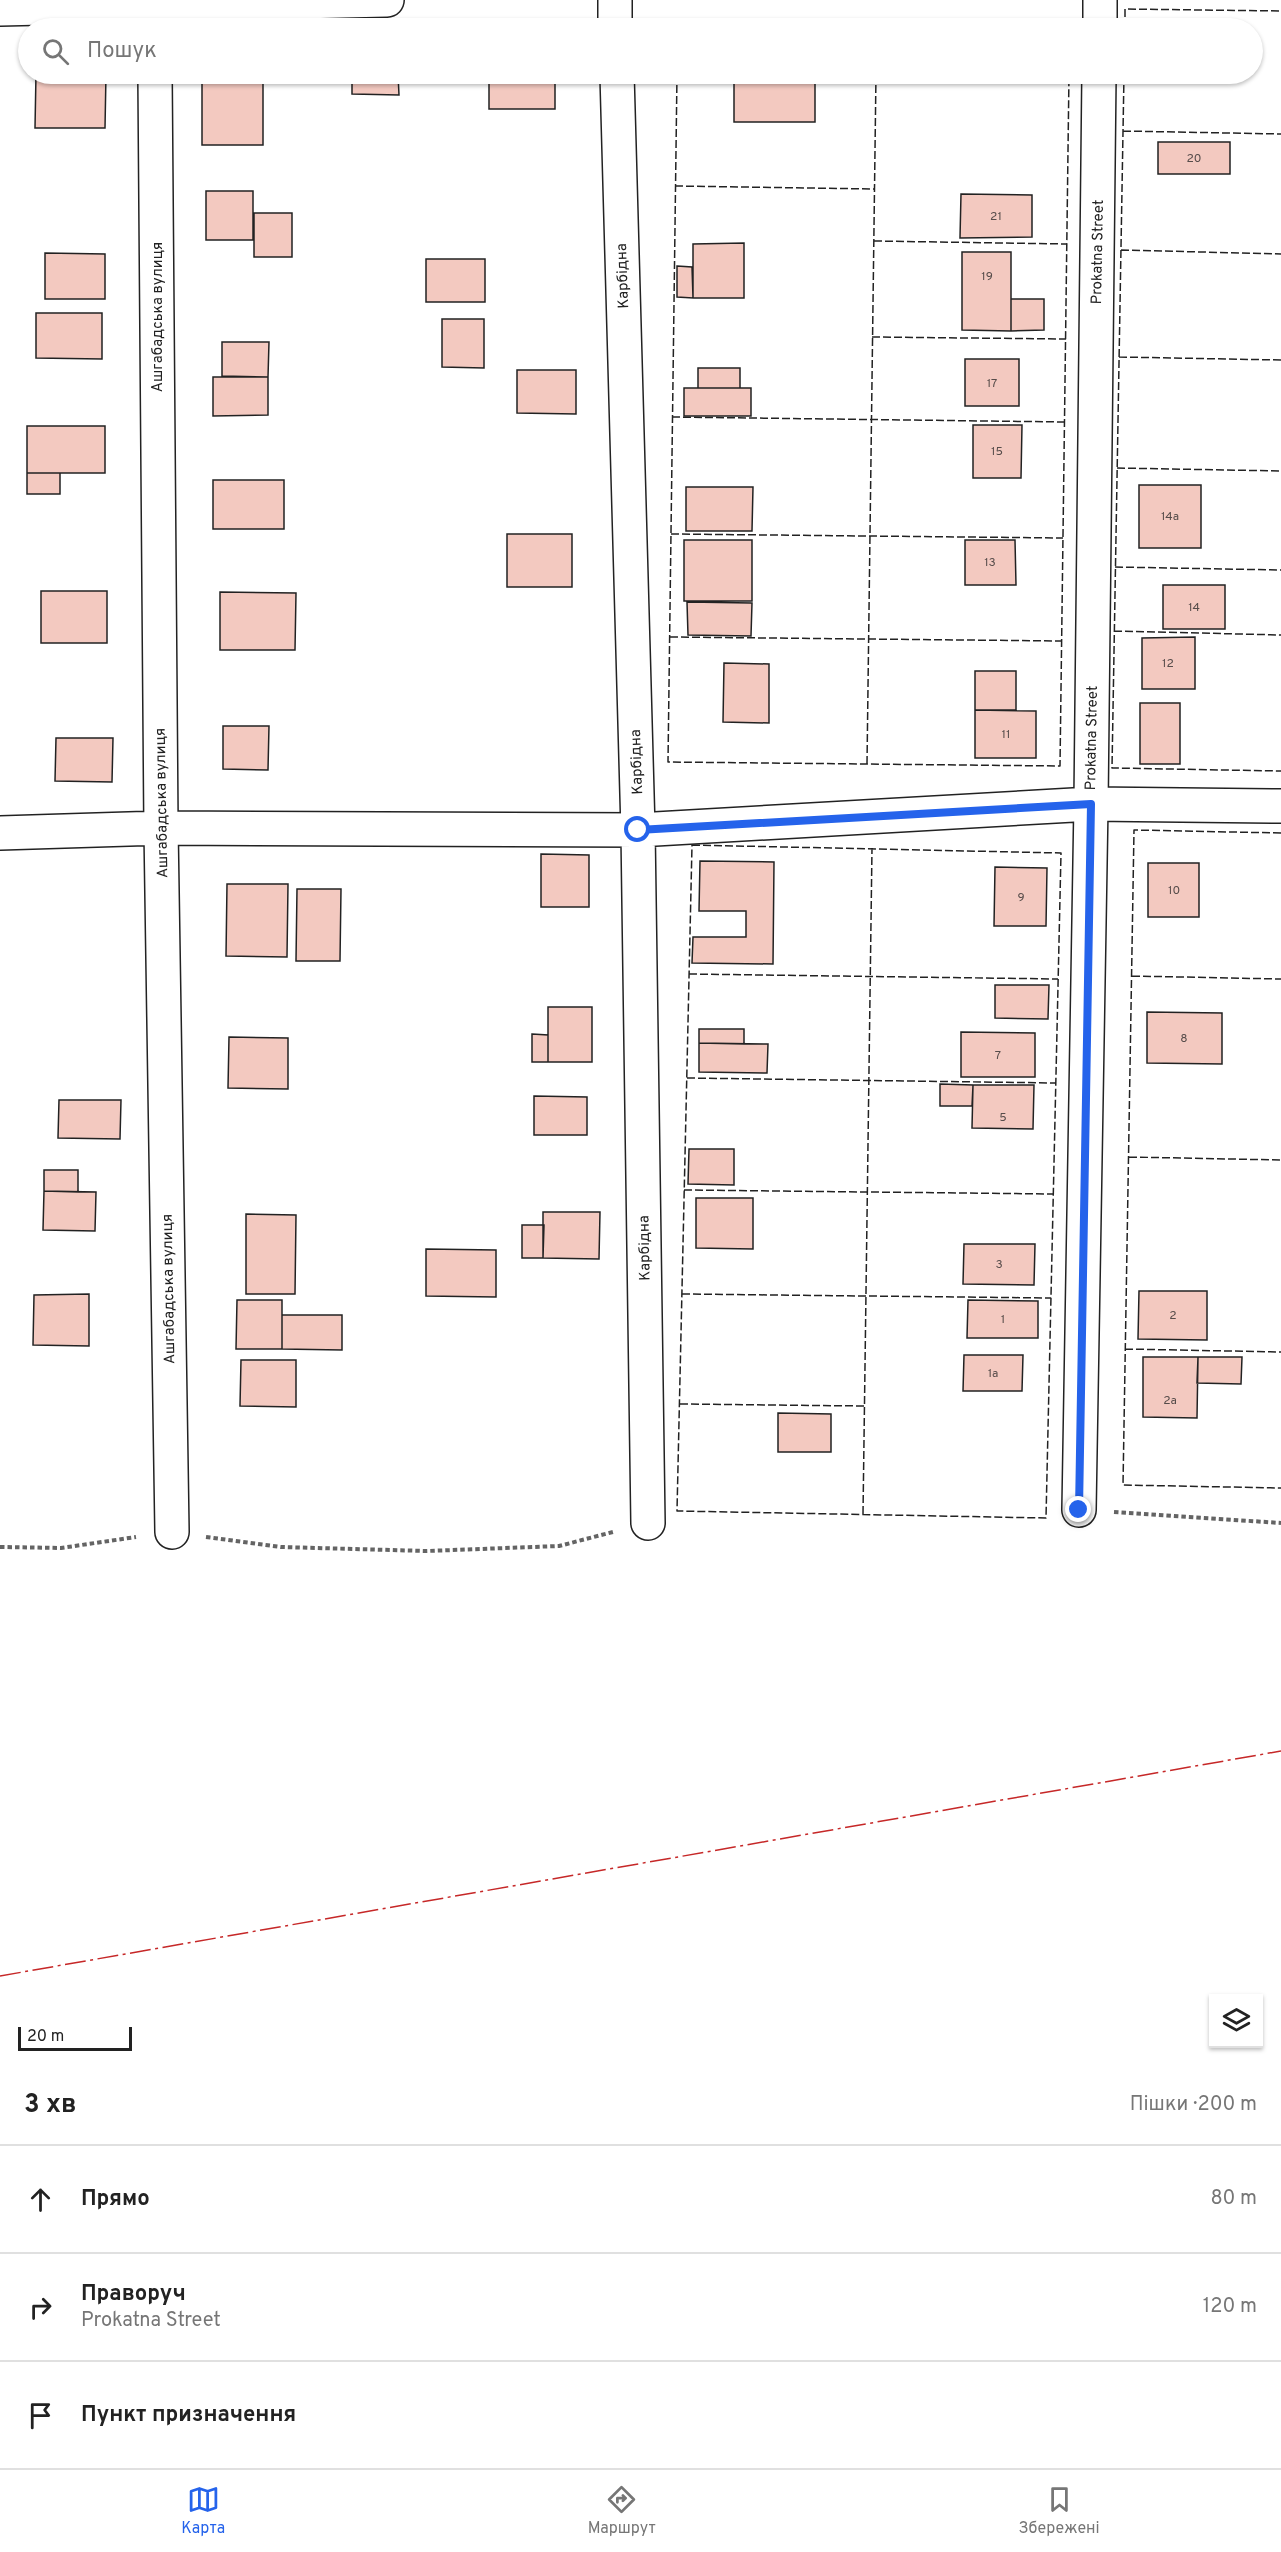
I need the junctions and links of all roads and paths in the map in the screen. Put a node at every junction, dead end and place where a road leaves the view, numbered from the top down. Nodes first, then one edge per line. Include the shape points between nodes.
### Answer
1 (387, 0) edge
2 (615, 0) edge
3 (1100, 0) edge
4 (0, 9) edge
5 (154, 12) edge
6 (615, 18) edge
7 (1100, 18) edge
8 (155, 84) edge
9 (617, 84) edge
10 (1099, 84) edge
11 (1091, 804) junction
12 (1281, 806) edge
13 (161, 828) junction
14 (638, 830) junction
15 (0, 833) edge
16 (1079, 1510) joint
17 (648, 1523) joint
18 (1281, 1523) edge
19 (172, 1532) junction
20 (0, 1547) edge

1 - 5 street
2 - 6 street
3 - 7 street
4 - 5 street
8 - 13 street, Ашгабадська вулиця
9 - 14 street, Карбідна
10 - 11 street, Prokatna Street
11 - 12 street
11 - 14 street
11 - 16 street, Prokatna Street
13 - 14 street
13 - 15 street
13 - 19 street, Ашгабадська вулиця
14 - 17 street, Карбідна
16 - 18 path
17 - 19 path via 559,1546 427,1551 281,1547
19 - 20 path via 61,1548

